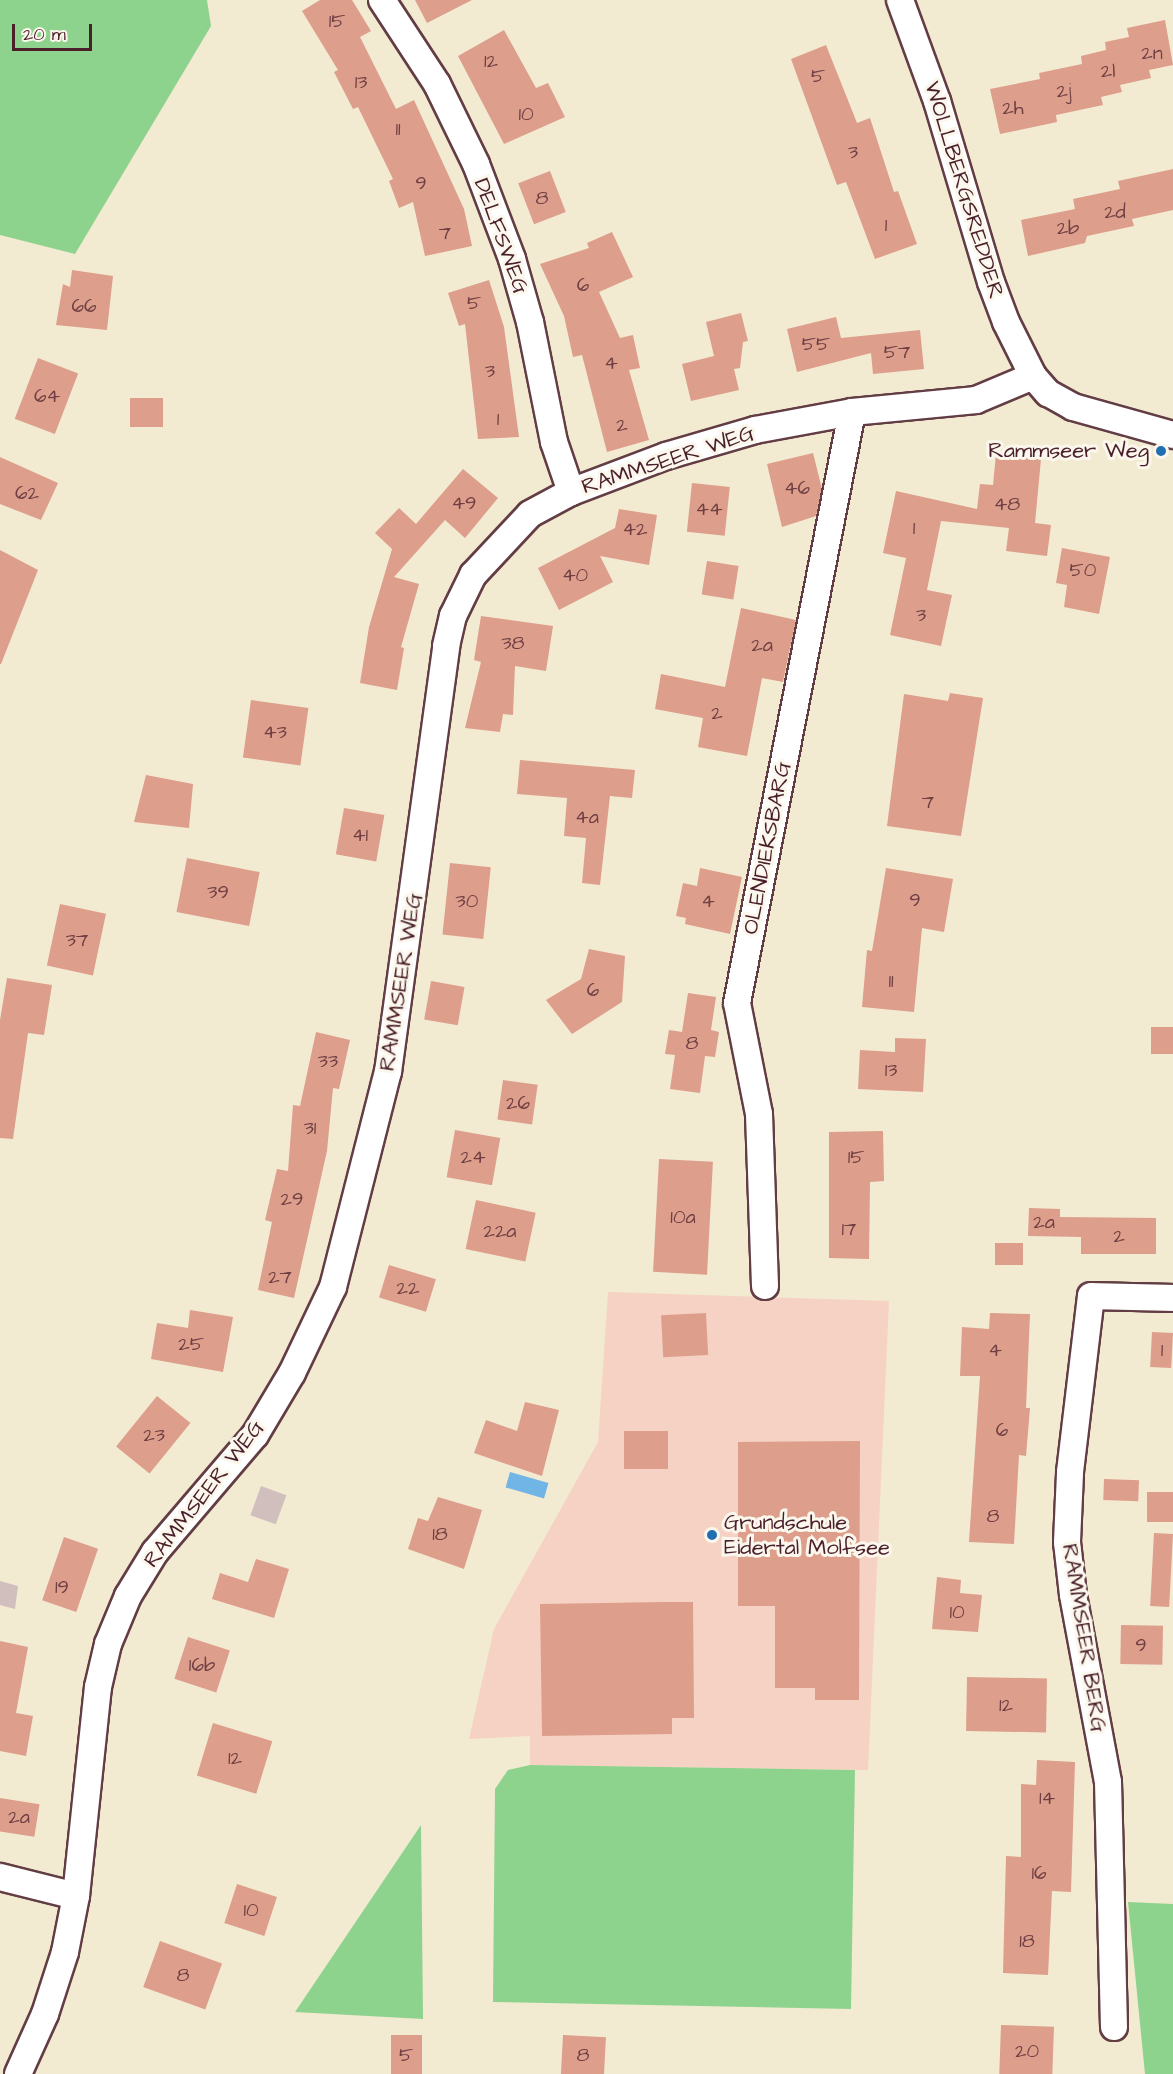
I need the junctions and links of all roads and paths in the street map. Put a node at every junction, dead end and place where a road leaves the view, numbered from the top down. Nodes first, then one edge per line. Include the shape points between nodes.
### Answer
1 (382, 0) edge
2 (900, 0) edge
3 (1033, 376) junction
4 (852, 412) junction
5 (1173, 435) edge
6 (571, 492) junction
7 (765, 1286) dead end
8 (1173, 1298) edge
9 (0, 1876) edge
10 (76, 1896) junction
11 (1114, 2027) dead end
12 (18, 2074) edge

1 - 6 street, DELFSWEG via 437,84 476,164 508,248 530,322 554,442
2 - 3 street, WOLLBERGSREDDER via 938,100 1006,322
3 - 4 street, RAMMSEER WEG via 976,400
3 - 5 street via 1048,393 1072,407
4 - 6 street, RAMMSEER WEG via 755,430 666,456
4 - 7 street, OLENDIEKSBARG via 737,1003 759,1114
6 - 10 street, RAMMSEER WEG via 530,514 505,537 473,575 453,616 388,1072 333,1287 292,1373 255,1435 155,1552 128,1596 108,1644 98,1687
8 - 11 street, RAMMSEER BERG via 1091,1296 1070,1472 1067,1542 1073,1595 1108,1782
9 - 10 street
10 - 12 street, RAMMSEER WEG via 65,1952 45,2014

